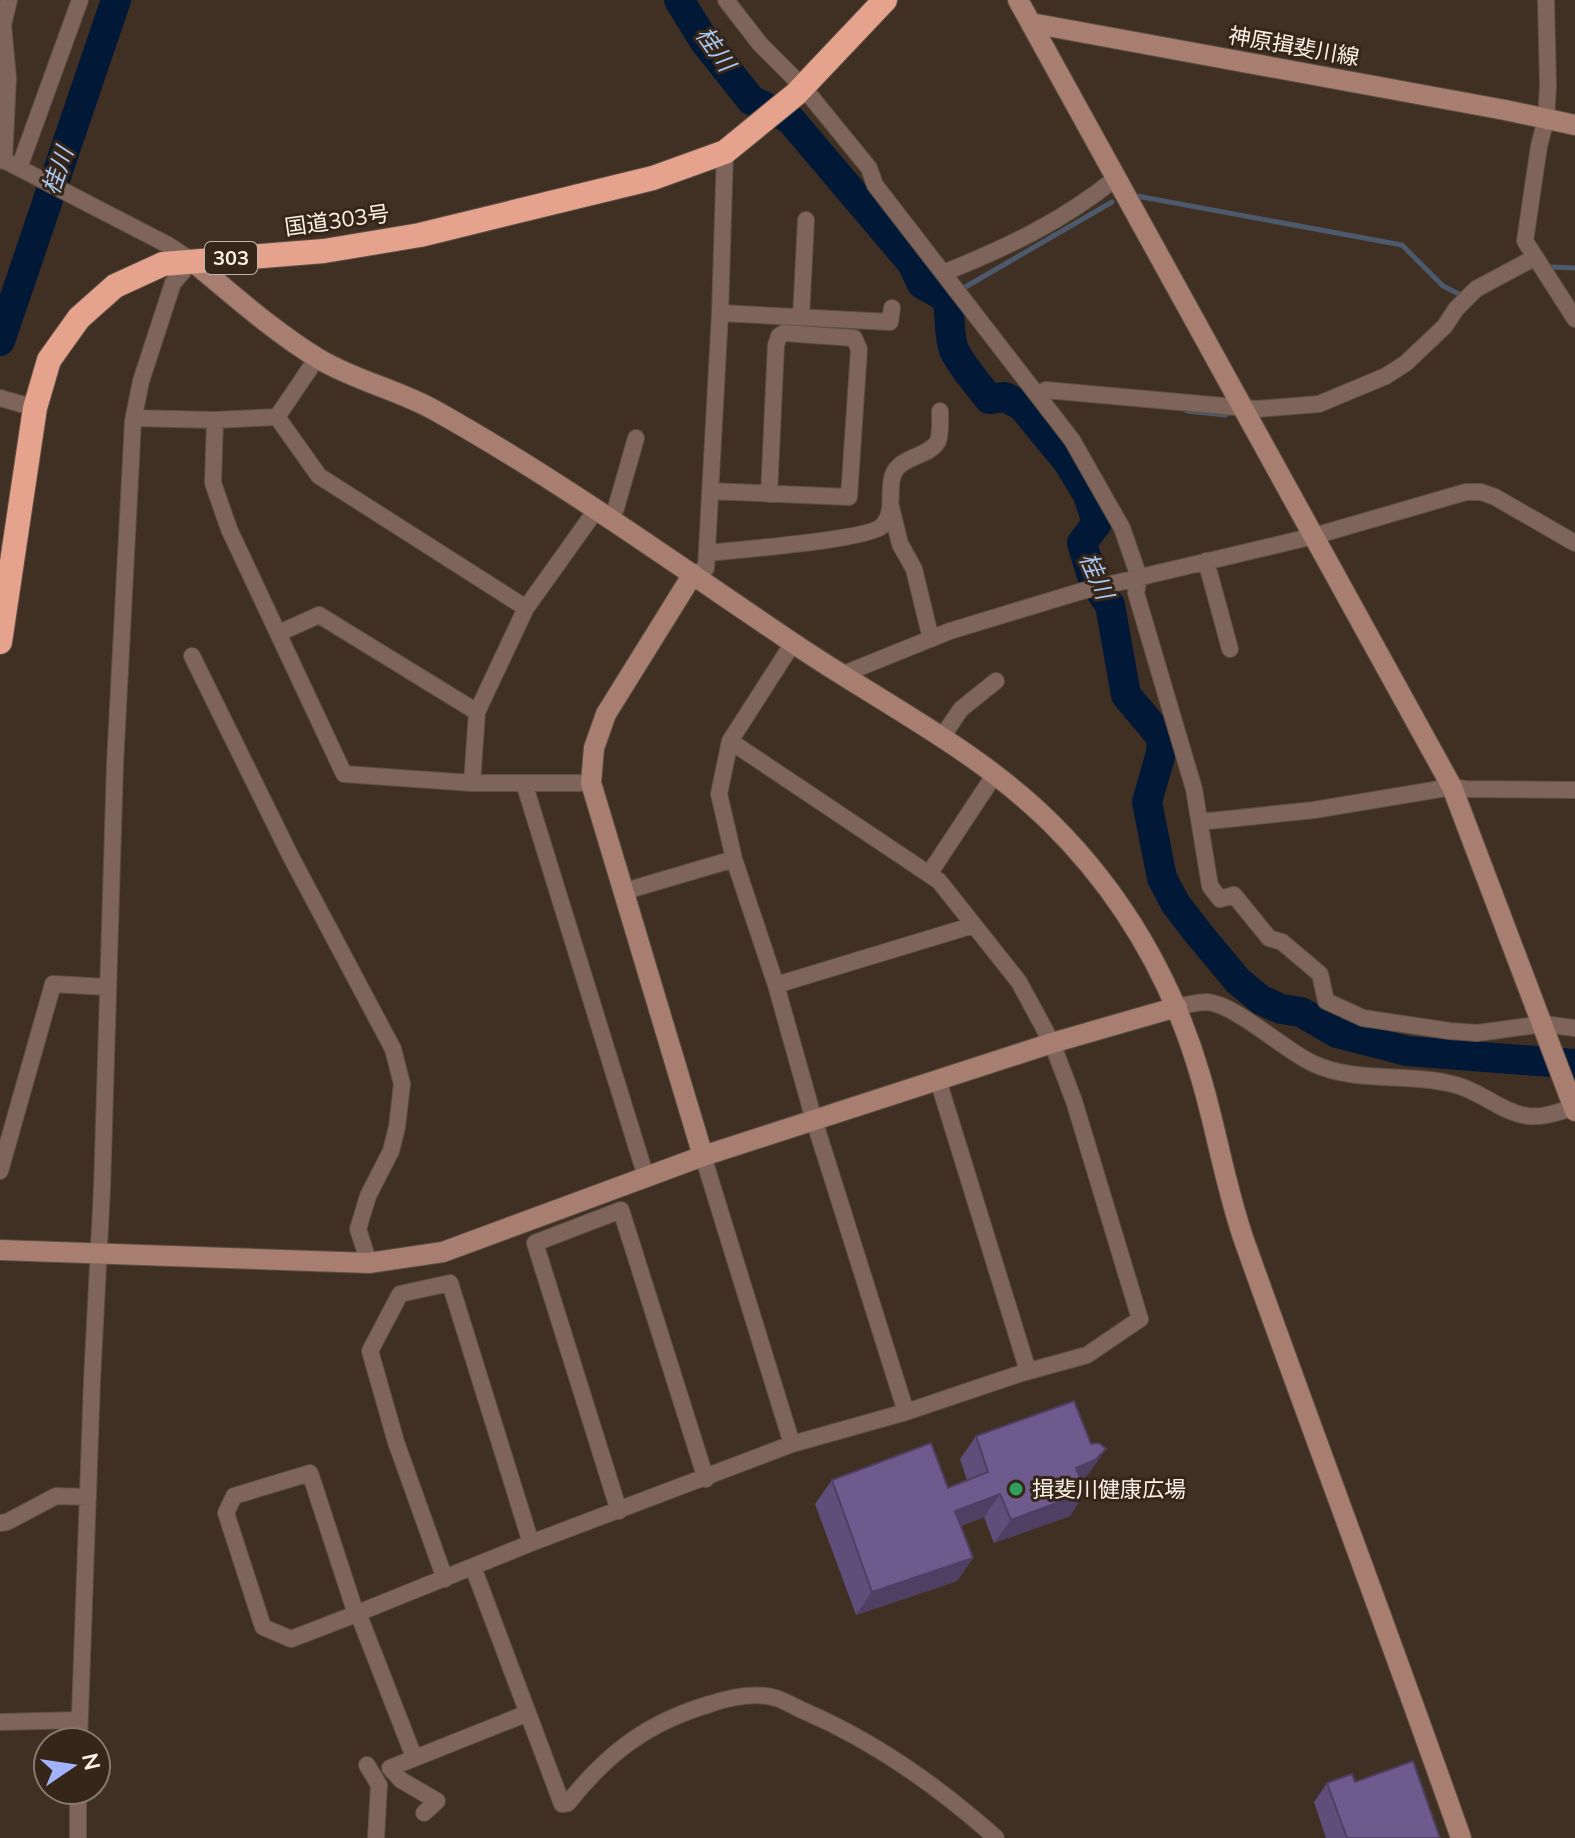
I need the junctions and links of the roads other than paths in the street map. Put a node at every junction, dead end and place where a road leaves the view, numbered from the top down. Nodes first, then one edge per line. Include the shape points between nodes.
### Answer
1 (9, 0) edge
2 (80, 0) edge
3 (726, 0) edge
4 (885, 0) edge
5 (1018, 0) edge
6 (1546, 0) edge
7 (1031, 23) junction
8 (800, 90) junction
9 (1546, 119) junction
10 (1575, 125) edge
11 (725, 152) junction
12 (12, 165) edge
13 (1116, 178) junction
14 (806, 220) dead end
15 (1534, 258) junction
16 (192, 261) junction
17 (943, 273) junction
18 (892, 308) dead end
19 (720, 313) junction
20 (801, 317) junction
21 (1575, 319) edge
22 (317, 358) junction
23 (1037, 395) junction
24 (4, 399) edge
25 (35, 408) junction
26 (1243, 408) junction
27 (940, 411) dead end
28 (277, 417) junction
29 (134, 418) junction
30 (215, 420) junction
31 (636, 438) dead end
32 (710, 491) junction
33 (769, 494) junction
34 (890, 505) junction
35 (603, 515) junction
36 (1314, 536) junction
37 (1575, 543) edge
38 (707, 553) junction
39 (1206, 561) junction
40 (693, 574) junction
41 (1135, 578) junction
42 (526, 608) junction
43 (279, 633) junction
44 (931, 639) junction
45 (0, 642) edge
46 (793, 643) junction
47 (1230, 649) dead end
48 (192, 656) dead end
49 (841, 675) junction
50 (996, 681) dead end
51 (477, 712) junction
52 (942, 737) junction
53 (730, 741) junction
54 (995, 774) junction
55 (472, 783) junction
56 (524, 783) junction
57 (591, 783) junction
58 (1452, 787) junction
59 (1575, 790) edge
60 (1200, 822) junction
61 (734, 859) junction
62 (929, 874) junction
63 (622, 892) junction
64 (974, 925) junction
65 (776, 985) junction
66 (107, 987) junction
67 (1177, 1007) junction
68 (1575, 1028) edge
69 (1546, 1029) junction
70 (1052, 1043) junction
71 (938, 1080) junction
72 (1573, 1103) edge
73 (814, 1120) junction
74 (703, 1156) junction
75 (0, 1171) edge
76 (646, 1177) junction
77 (0, 1250) edge
78 (99, 1254) junction
79 (369, 1263) junction
80 (1028, 1371) junction
81 (906, 1412) junction
82 (792, 1444) junction
83 (706, 1479) junction
84 (88, 1497) junction
85 (619, 1511) junction
86 (0, 1523) edge
87 (531, 1543) junction
88 (473, 1567) junction
89 (445, 1579) junction
90 (357, 1613) junction
91 (528, 1713) junction
92 (79, 1720) junction
93 (0, 1722) edge
94 (79, 1726) edge
95 (414, 1757) junction
96 (367, 1765) dead end
97 (78, 1806) edge
98 (424, 1813) dead end
99 (78, 1838) edge
100 (376, 1838) edge
101 (996, 1838) edge
102 (1461, 1838) edge

1 - 12 street via 3,25
2 - 12 street via 26,144
3 - 8 street
4 - 8 highway, 国道303号 / 303
5 - 7 street
6 - 9 street
7 - 9 street, 神原揖斐川線
7 - 13 street
8 - 11 highway, 国道303号 / 303
8 - 17 street via 869,168 875,185
9 - 10 street, 神原揖斐川線
9 - 15 street via 1525,241
11 - 16 highway, 国道303号 / 303 via 653,178 420,235 324,251
11 - 19 street
12 - 16 street
13 - 17 street via 1006,248
13 - 26 street
14 - 20 street
15 - 21 street
15 - 26 street via 1476,289 1426,346 1386,376 1319,404
16 - 22 street
16 - 25 highway, 国道303号 / 303 via 163,264 115,286 79,318 49,360
16 - 29 street via 173,283
17 - 23 street
18 - 20 street via 890,322
19 - 20 street
19 - 32 street
22 - 28 street
22 - 35 street via 362,382 431,407
23 - 26 street via 1046,390
23 - 41 street via 1072,440 1112,508 1130,547
24 - 25 street
25 - 45 highway, 国道303号 / 303
26 - 36 street
27 - 34 street via 939,439 897,468
28 - 30 street
28 - 42 street via 319,476
29 - 30 street
29 - 66 street
30 - 43 street via 213,483
31 - 35 street via 616,508
32 - 33 street
32 - 38 street
33 - 33 street via 849,497 859,349 854,338 779,336
34 - 38 street via 887,519 871,533
34 - 44 street via 900,544 914,569
35 - 40 street
35 - 42 street
36 - 37 street via 1481,492
36 - 39 street
36 - 58 street
38 - 40 street via 706,568
39 - 41 street
39 - 47 street
40 - 46 street
40 - 57 street via 606,714 594,748
41 - 44 street
41 - 60 street
42 - 51 street
43 - 51 street via 319,615
43 - 55 street via 344,774
44 - 49 street
46 - 49 street
46 - 53 street
48 - 79 street via 393,1049 402,1084 397,1127 358,1229
49 - 52 street
50 - 52 street via 961,709
51 - 55 street
52 - 54 street
53 - 61 street via 719,794
53 - 62 street
54 - 62 street
54 - 67 street via 1050,822 1102,880 1140,934
55 - 56 street
56 - 57 street
56 - 76 street
57 - 63 street
58 - 59 street
58 - 60 street
58 - 69 street
60 - 69 street via 1210,886 1220,899 1234,895 1269,938 1282,942 1320,974 1326,1001 1363,1018 1450,1031
61 - 63 street
61 - 65 street
62 - 64 street
63 - 74 street
64 - 65 street
64 - 70 street via 1019,982
65 - 73 street
66 - 75 street via 53,984
66 - 78 street
67 - 70 street
67 - 72 street via 1218,1004 1314,1064 1360,1075 1456,1085 1509,1112 1531,1117
67 - 102 street via 1242,1236
68 - 69 street
69 - 72 street
70 - 71 street
70 - 80 street via 1140,1319 1087,1355
71 - 73 street
71 - 80 street
73 - 74 street
73 - 81 street
74 - 76 street
74 - 82 street
76 - 79 street via 443,1252
77 - 78 street
78 - 79 street
78 - 84 street
80 - 81 street
81 - 82 street
82 - 83 street
83 - 85 street
83 - 85 street via 621,1210 535,1243
84 - 86 street via 56,1496
84 - 92 street
85 - 87 street
87 - 88 street
87 - 89 street via 450,1283 400,1294 370,1351
88 - 89 street
88 - 91 street
89 - 90 street
90 - 90 street via 310,1473 234,1496 226,1513 263,1627 291,1639
90 - 95 street
91 - 95 street
91 - 101 street via 562,1804 612,1755 665,1719 730,1698 775,1698 863,1739
92 - 93 street
92 - 94 street
95 - 98 street via 390,1768 437,1801
96 - 100 street via 379,1785
97 - 99 street

